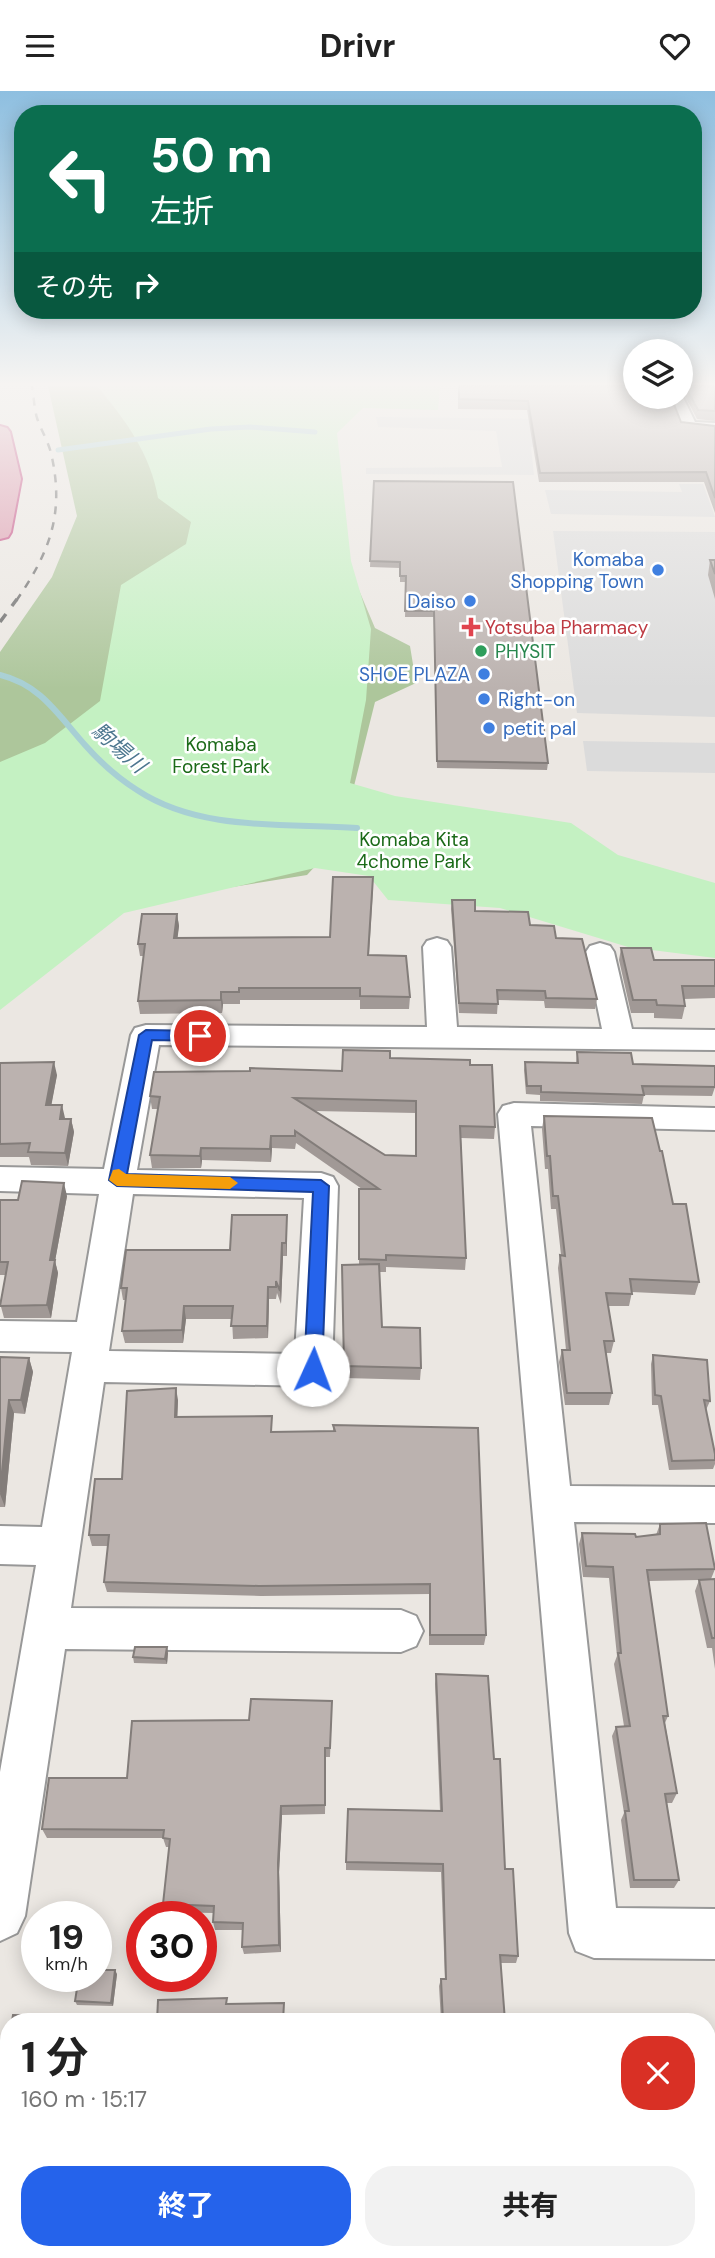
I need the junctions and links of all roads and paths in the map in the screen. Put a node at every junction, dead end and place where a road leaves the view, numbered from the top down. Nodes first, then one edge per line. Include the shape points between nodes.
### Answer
1 (8, 487) edge
2 (0, 532) edge
3 (437, 947) dead end
4 (600, 953) dead end
5 (443, 1037) junction
6 (618, 1038) junction
7 (715, 1040) edge
8 (715, 1119) edge
9 (0, 1179) edge
10 (117, 1180) junction
11 (0, 1336) edge
12 (91, 1352) junction
13 (552, 1504) junction
14 (715, 1505) edge
15 (0, 1545) edge
16 (60, 1546) junction
17 (47, 1628) junction
18 (401, 1631) dead end
19 (1, 1902) edge
20 (715, 1934) edge

1 - 2 highway
3 - 5 street
4 - 6 street
5 - 6 street
5 - 10 street via 146,1035
6 - 7 street
8 - 13 street via 514,1114
9 - 10 street
10 - 12 street
10 - 12 street via 321,1186 313,1370
11 - 12 street
12 - 16 street
13 - 14 street
13 - 20 street via 594,1933
15 - 16 street
16 - 17 street
17 - 18 street
17 - 19 street

